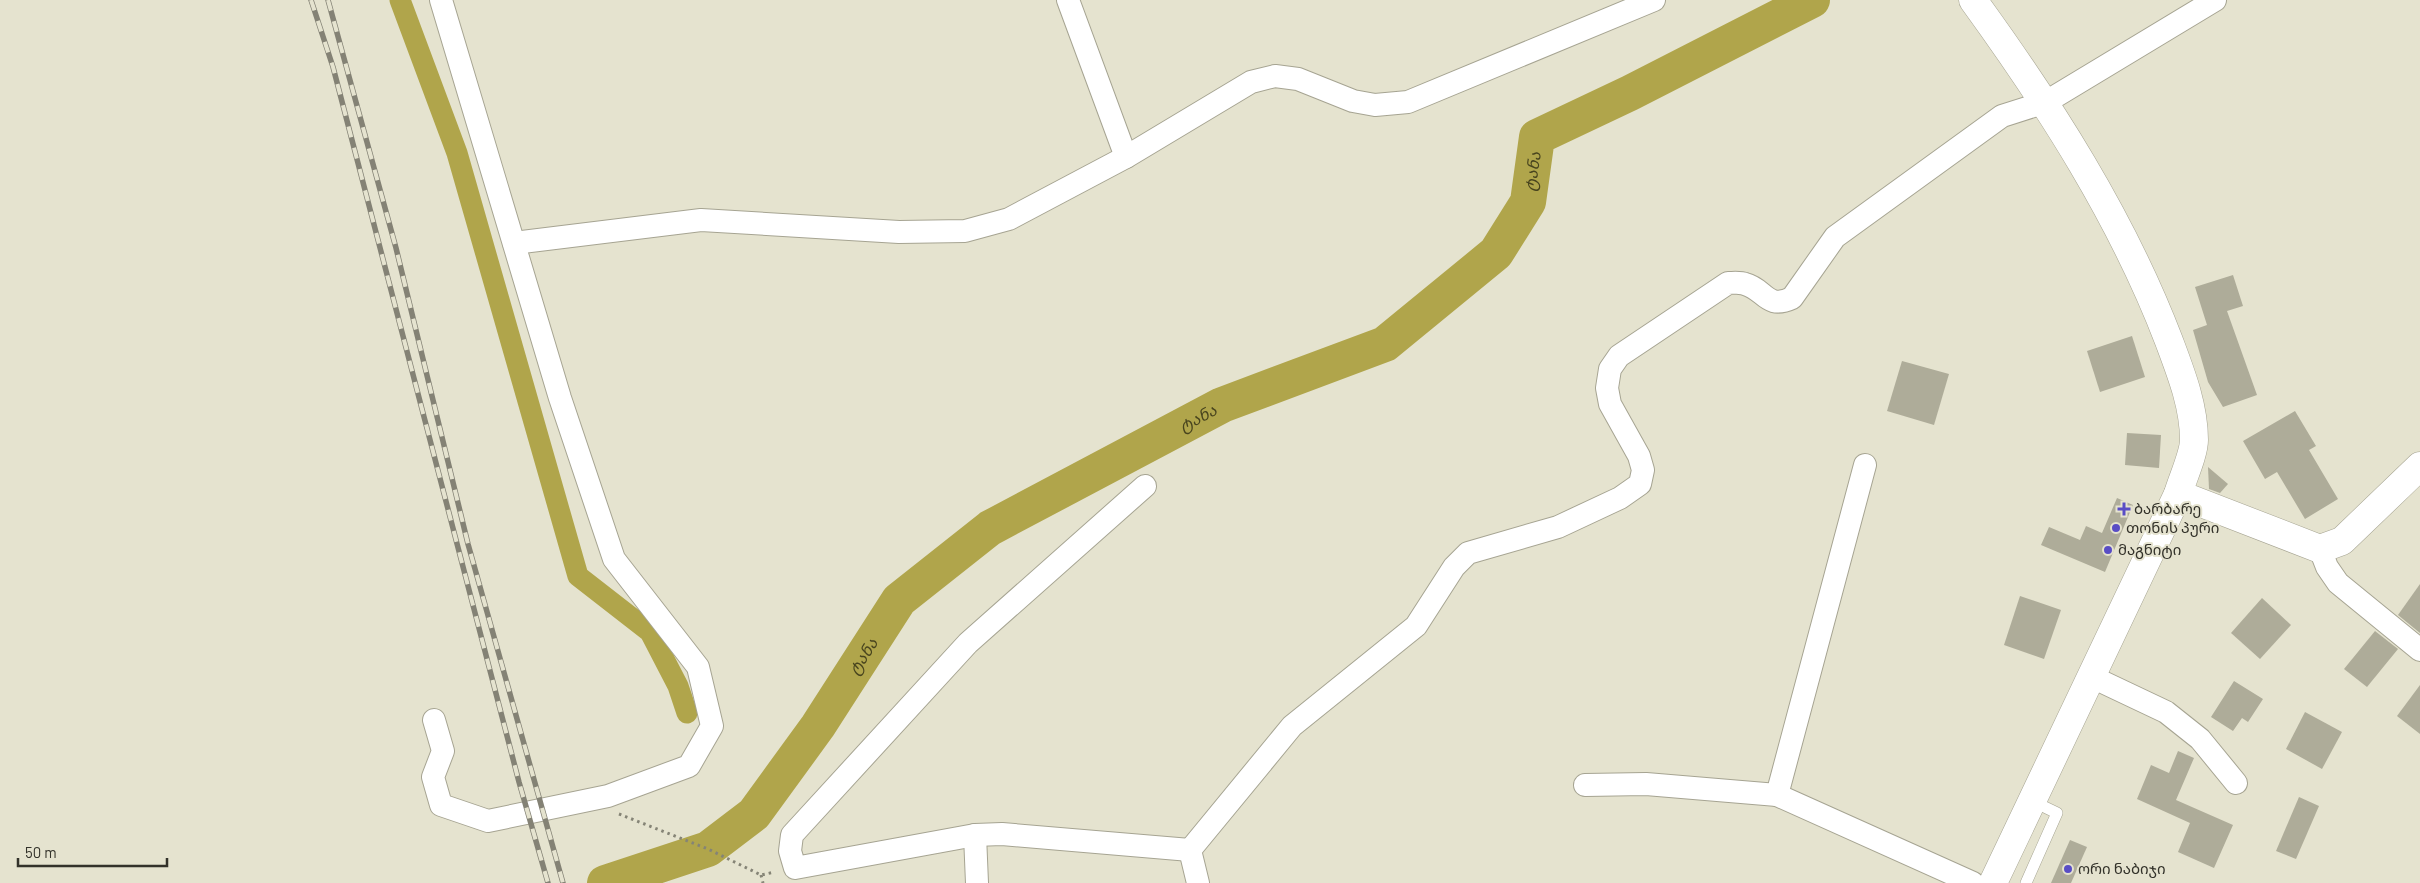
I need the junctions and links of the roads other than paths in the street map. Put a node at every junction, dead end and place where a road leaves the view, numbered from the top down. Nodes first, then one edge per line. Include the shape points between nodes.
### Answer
1 (441, 0) edge
2 (1068, 0) edge
3 (1654, 0) edge
4 (1972, 0) edge
5 (2215, 0) edge
6 (2046, 102) junction
7 (1126, 158) junction
8 (514, 242) junction
9 (1865, 465) dead end
10 (2420, 466) edge
11 (1145, 486) dead end
12 (2178, 494) junction
13 (2320, 549) junction
14 (2420, 650) edge
15 (2090, 676) junction
16 (434, 720) dead end
17 (2236, 783) dead end
18 (1585, 785) dead end
19 (1777, 795) junction
20 (2032, 801) junction
21 (975, 835) junction
22 (1190, 850) junction
23 (1991, 882) edge
24 (976, 883) edge
25 (1198, 883) edge
26 (2026, 883) edge

1 - 8 street
2 - 7 street
3 - 7 street via 1408,102 1375,105 1353,101 1290,78 1275,76 1251,82
4 - 6 main road
5 - 6 street
6 - 12 main road via 2116,224 2153,300 2186,388 2194,441
6 - 22 street via 2002,116 1835,237 1792,298 1781,303 1770,300 1746,284 1728,283 1619,356 1610,369 1607,388 1610,404 1639,456 1643,470 1640,484 1620,498 1558,528 1468,553 1454,567 1416,626 1292,726
7 - 8 street via 1010,219 965,232 899,232 701,220
8 - 16 street via 560,398 614,559 698,667 712,726 689,766 608,796 488,821 441,805 433,778 443,750
9 - 19 street
10 - 13 main road via 2342,541
11 - 21 street via 968,643 792,835 790,851 795,868
12 - 13 main road
12 - 15 main road
13 - 14 street via 2338,583
15 - 17 street via 2166,712 2200,739
15 - 20 main road
18 - 19 street via 1646,784
19 - 23 street
20 - 23 main road
20 - 26 lane via 2058,813
21 - 22 street via 1002,834
21 - 24 street
22 - 25 street

